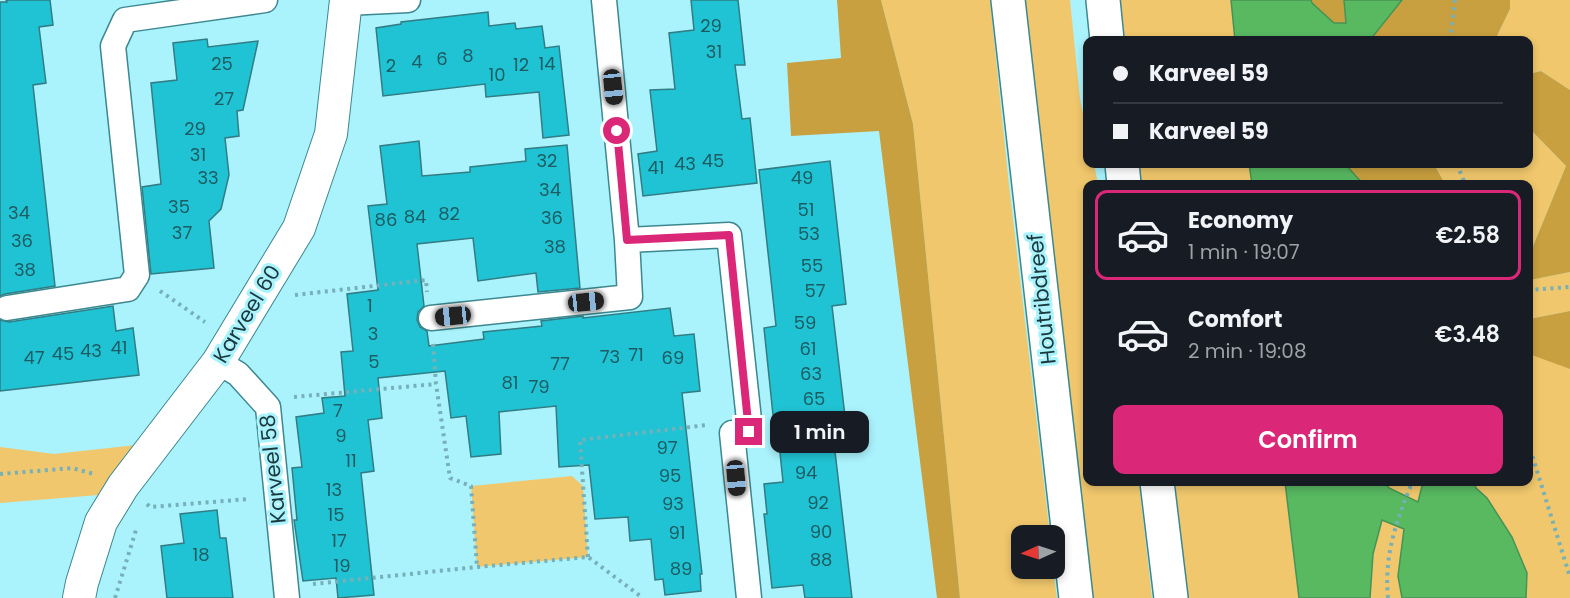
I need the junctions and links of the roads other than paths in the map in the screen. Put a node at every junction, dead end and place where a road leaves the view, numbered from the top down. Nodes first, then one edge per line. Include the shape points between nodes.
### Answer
1 (265, 0) edge
2 (408, 0) edge
3 (604, 0) edge
4 (1008, 0) edge
5 (1103, 0) edge
6 (346, 2) edge
7 (1107, 36) edge
8 (627, 240) junction
9 (7, 308) dead end
10 (431, 318) road end
11 (219, 362) junction
12 (1158, 486) edge
13 (286, 592) edge
14 (80, 598) edge
15 (748, 598) edge
16 (1076, 598) edge
17 (1171, 598) edge

1 - 9 street via 126,20 112,46 137,275 128,289
2 - 6 street
3 - 8 street
4 - 16 main road, Houtribdreef
5 - 7 main road
6 - 11 street, Karveel 60 via 331,134 299,228
8 - 10 street via 630,297
8 - 15 street via 729,235
11 - 13 street, Karveel 58 via 238,374 268,407
11 - 14 street, Karveel 60 via 123,486 101,522 81,583
12 - 17 main road

